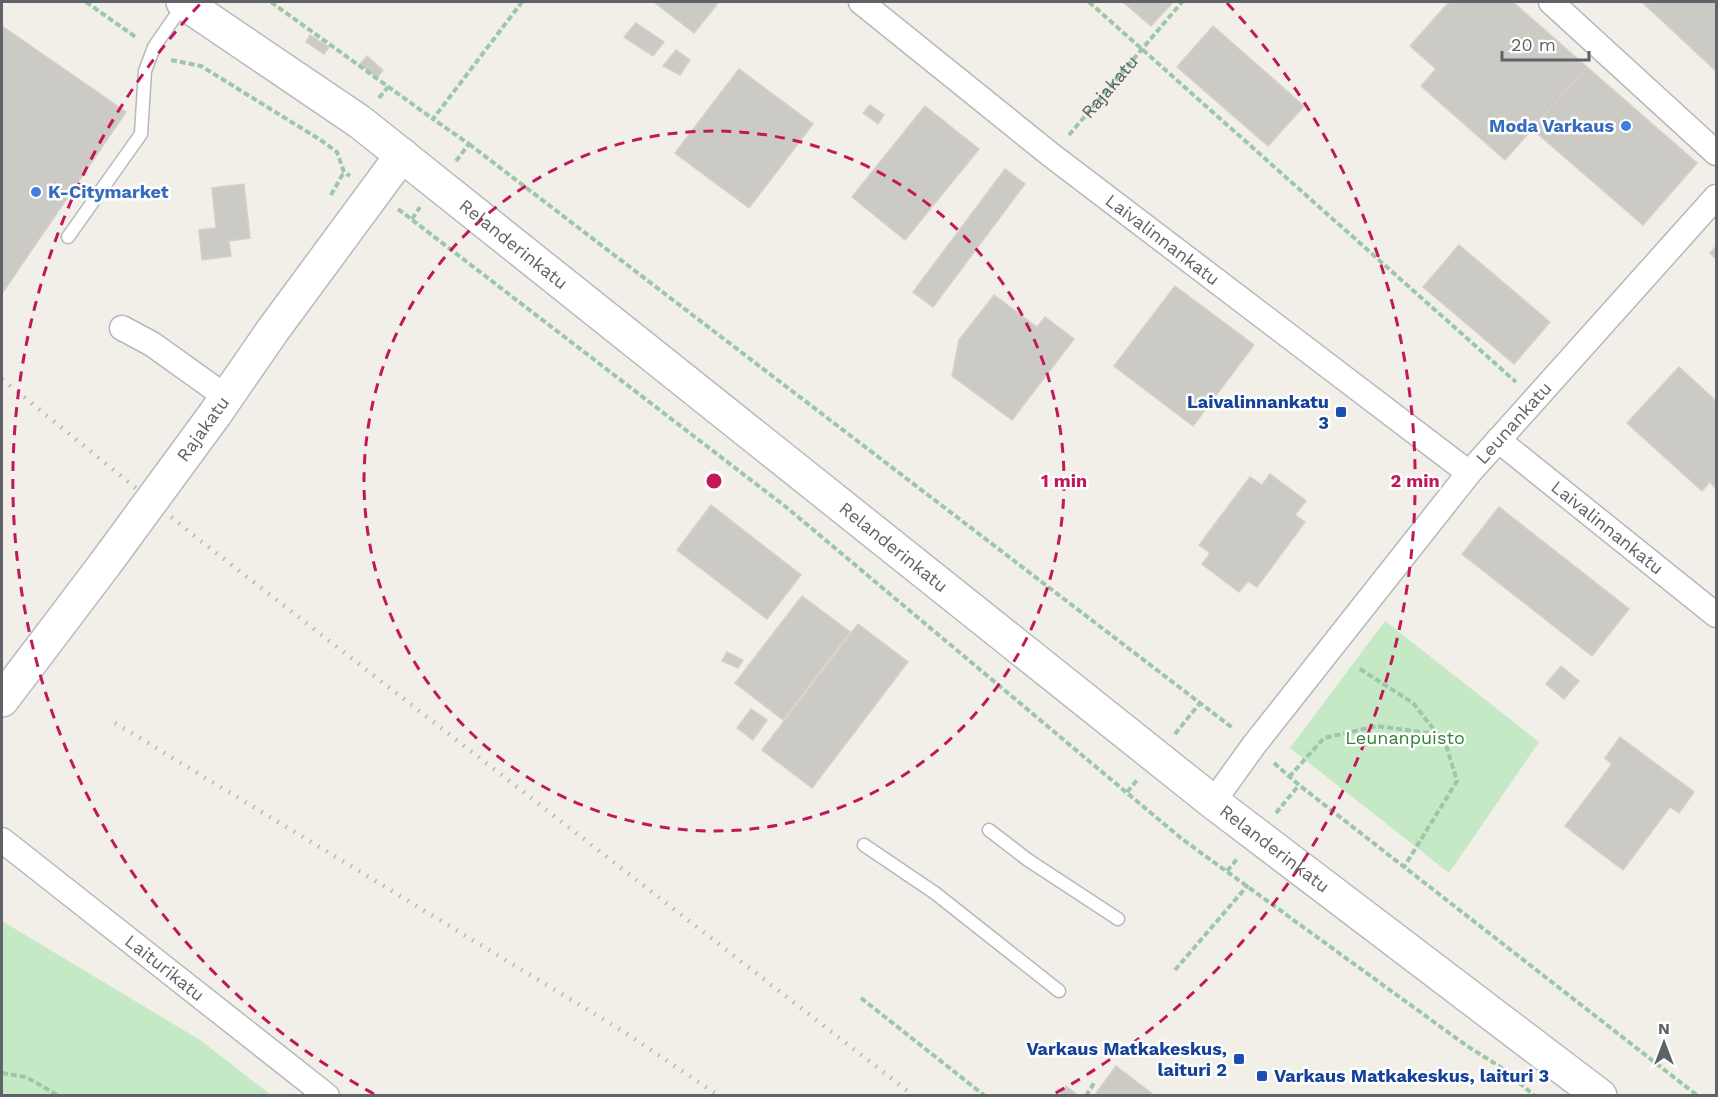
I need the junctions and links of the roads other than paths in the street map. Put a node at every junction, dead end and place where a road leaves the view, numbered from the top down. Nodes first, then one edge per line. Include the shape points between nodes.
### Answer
1 (184, 2) edge
2 (861, 2) edge
3 (1551, 2) edge
4 (1716, 153) edge
5 (402, 155) junction
6 (1716, 197) edge
7 (68, 237) dead end
8 (122, 328) dead end
9 (220, 406) junction
10 (1498, 440) junction
11 (1469, 473) junction
12 (1716, 615) edge
13 (2, 700) edge
14 (1213, 802) junction
15 (988, 830) dead end
16 (2, 840) edge
17 (864, 845) dead end
18 (1118, 919) dead end
19 (1059, 992) dead end
20 (327, 1095) edge
21 (1600, 1095) edge

1 - 5 main road, Relanderinkatu
1 - 7 lane via 154,47 145,71 141,134
2 - 11 street, Laivalinnankatu via 1051,155
3 - 4 street
5 - 9 main road, Rajakatu
5 - 14 main road, Relanderinkatu
6 - 10 street, Leunankatu
8 - 9 street via 152,344
9 - 13 main road, Rajakatu, bridge
10 - 11 street, Leunankatu
10 - 12 street, Laivalinnankatu
11 - 14 street, Leunankatu
14 - 21 main road, Relanderinkatu
15 - 18 lane
16 - 20 street, Laiturikatu
17 - 19 lane via 935,893

